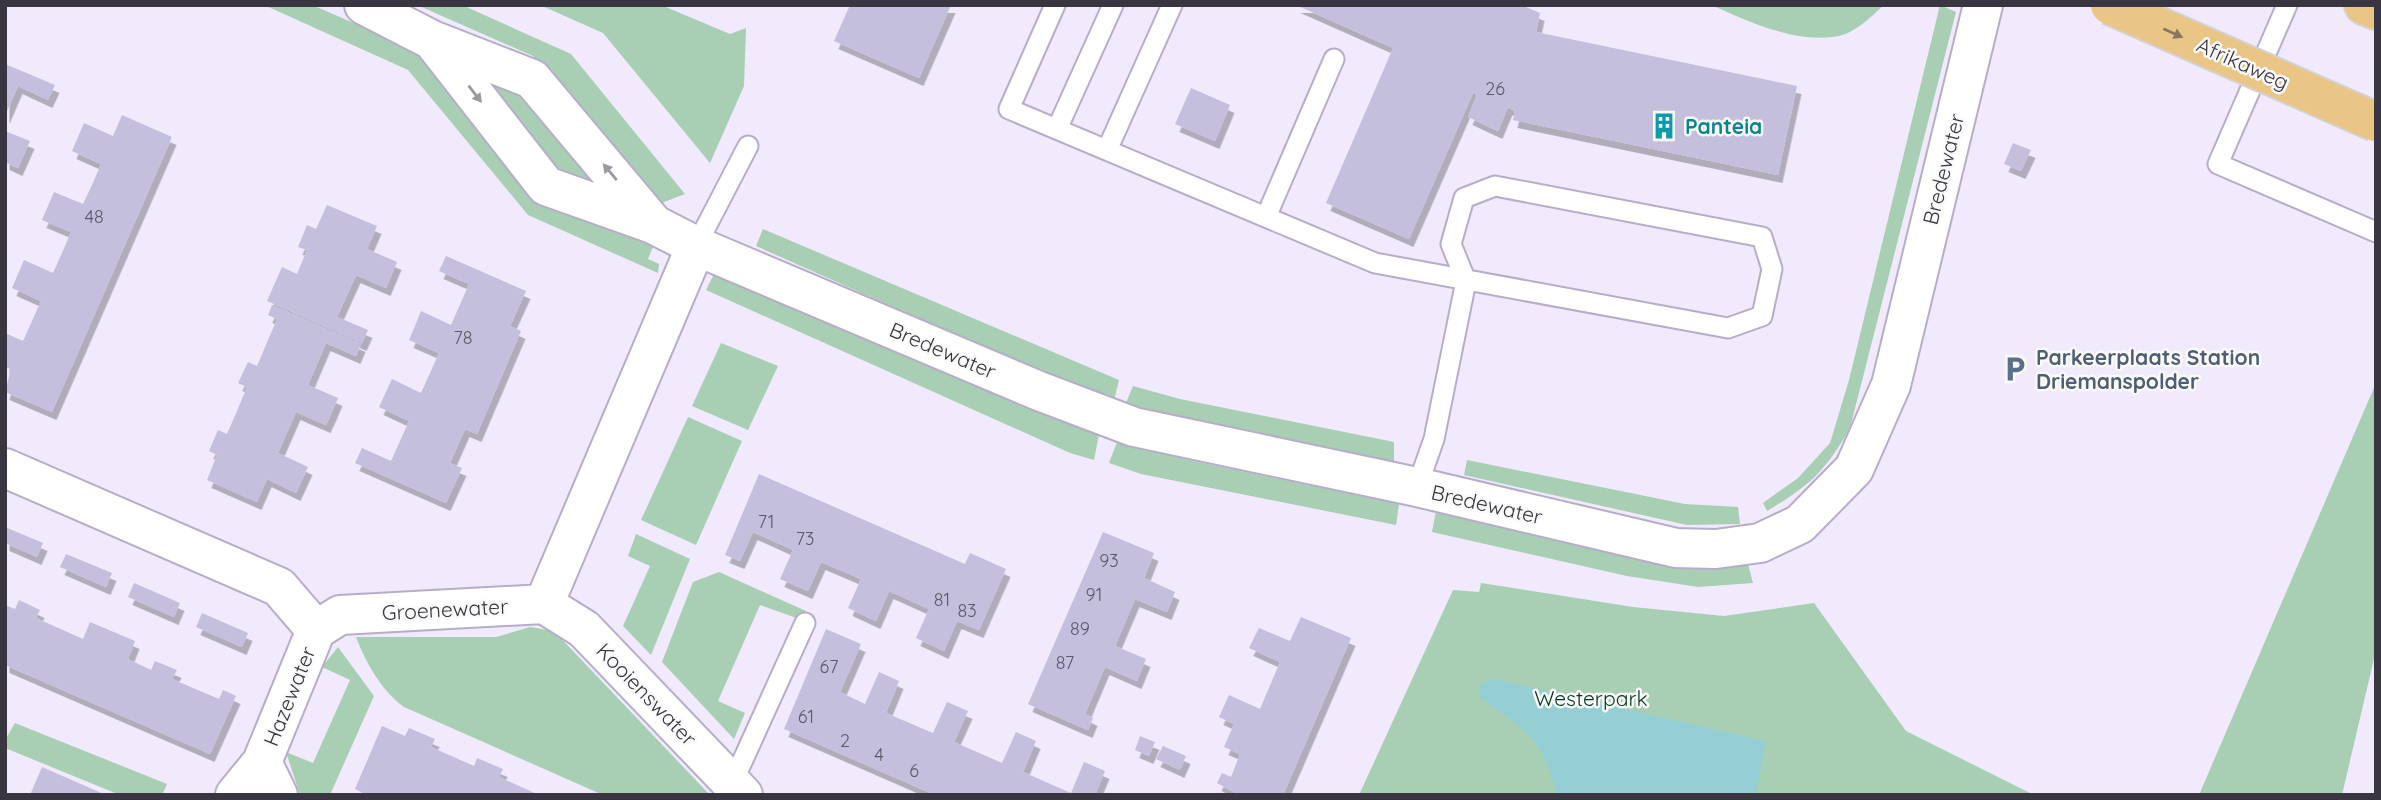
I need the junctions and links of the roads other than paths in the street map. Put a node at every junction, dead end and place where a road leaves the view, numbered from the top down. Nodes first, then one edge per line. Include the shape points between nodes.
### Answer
1 (363, 5) edge
2 (1055, 5) edge
3 (1114, 5) edge
4 (1172, 5) edge
5 (1983, 5) edge
6 (2110, 5) edge
7 (2287, 5) edge
8 (2364, 5) edge
9 (2376, 10) edge
10 (432, 40) junction
11 (1334, 59) dead end
12 (2376, 122) edge
13 (1057, 129) junction
14 (748, 146) dead end
15 (1107, 150) junction
16 (1266, 217) junction
17 (653, 224) junction
18 (2376, 232) edge
19 (696, 246) junction
20 (1466, 281) junction
21 (5, 468) edge
22 (1417, 487) junction
23 (544, 604) junction
24 (805, 623) dead end
25 (316, 630) junction
26 (270, 778) edge
27 (737, 789) edge
28 (235, 795) edge

1 - 10 street, Bredewater
2 - 13 lane via 1009,108
3 - 13 lane
4 - 15 lane
5 - 22 street, Bredewater via 1891,385 1854,469 1800,524 1760,543 1676,548
6 -> 12 main road, Afrikaweg, bridge
7 - 18 lane via 2218,163
8 - 9 main road
17 -> 10 street, Bredewater via 532,79
10 -> 17 street, Bredewater via 546,186
11 - 16 lane
13 - 15 lane
14 - 19 lane
15 - 16 lane
16 - 20 lane via 1375,263
17 - 19 street, Bredewater
19 - 22 street, Bredewater via 1135,427
19 - 23 street
20 - 20 lane via 1728,328 1762,316 1772,269 1762,237 1495,186 1464,198 1451,244
20 - 22 lane via 1434,439
21 - 25 street via 279,587
23 - 25 street, Groenewater via 340,615
23 - 27 street, Kooienswater via 584,629
24 - 27 lane
25 - 26 street, Hazewater
26 - 28 street, Hazewater

